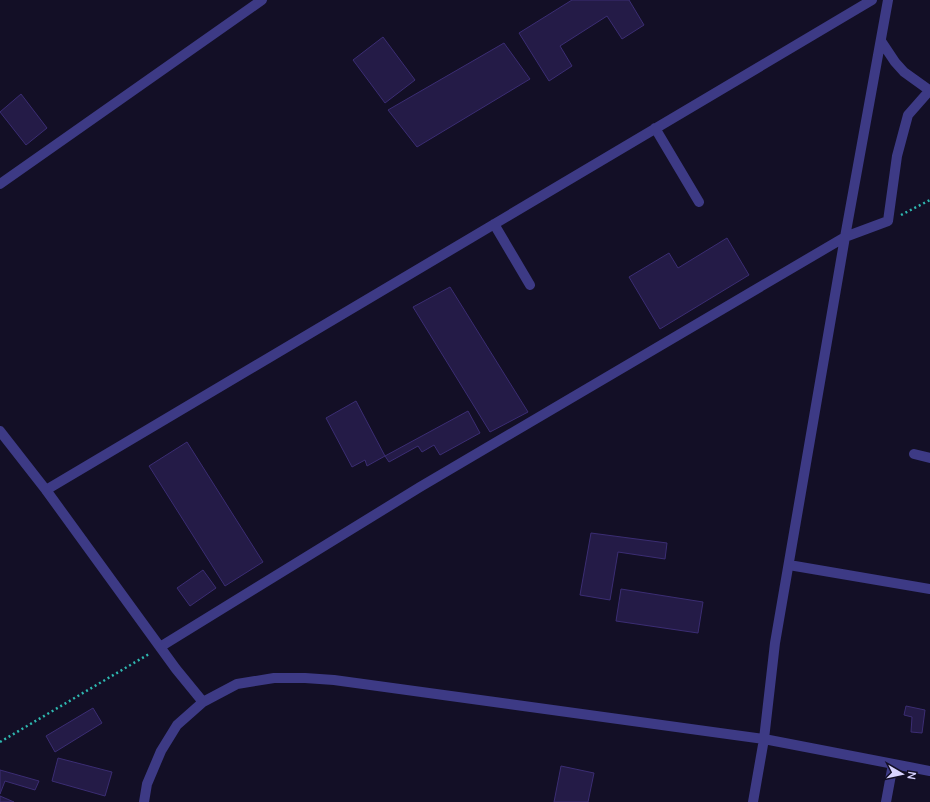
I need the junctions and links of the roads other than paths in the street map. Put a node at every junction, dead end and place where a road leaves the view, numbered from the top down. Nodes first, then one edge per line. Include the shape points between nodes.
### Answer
1 (262, 0) edge
2 (872, 0) edge
3 (888, 0) edge
4 (881, 41) junction
5 (929, 90) edge
6 (655, 128) junction
7 (0, 184) edge
8 (699, 202) dead end
9 (494, 224) junction
10 (845, 237) junction
11 (530, 284) dead end
12 (0, 431) edge
13 (914, 454) dead end
14 (930, 458) edge
15 (46, 490) junction
16 (789, 565) junction
17 (930, 589) edge
18 (160, 647) junction
19 (203, 702) junction
20 (764, 739) junction
21 (894, 764) junction
22 (930, 771) edge
23 (144, 802) edge
24 (753, 802) edge
25 (886, 802) edge

1 - 7 street
2 - 6 street
3 - 4 street
4 - 5 street via 904,72
4 - 10 street
5 - 10 street via 908,114 896,156 888,221
6 - 8 street
6 - 9 street
9 - 11 street
9 - 15 street
10 - 16 street
10 - 18 street via 420,487
12 - 15 street
13 - 14 street
15 - 18 street
16 - 17 street
16 - 20 street via 775,643
18 - 19 street
19 - 20 street via 237,684 274,678 305,678
19 - 23 street via 177,725 161,751 146,784
20 - 21 street
20 - 24 street
21 - 22 street
21 - 25 street

